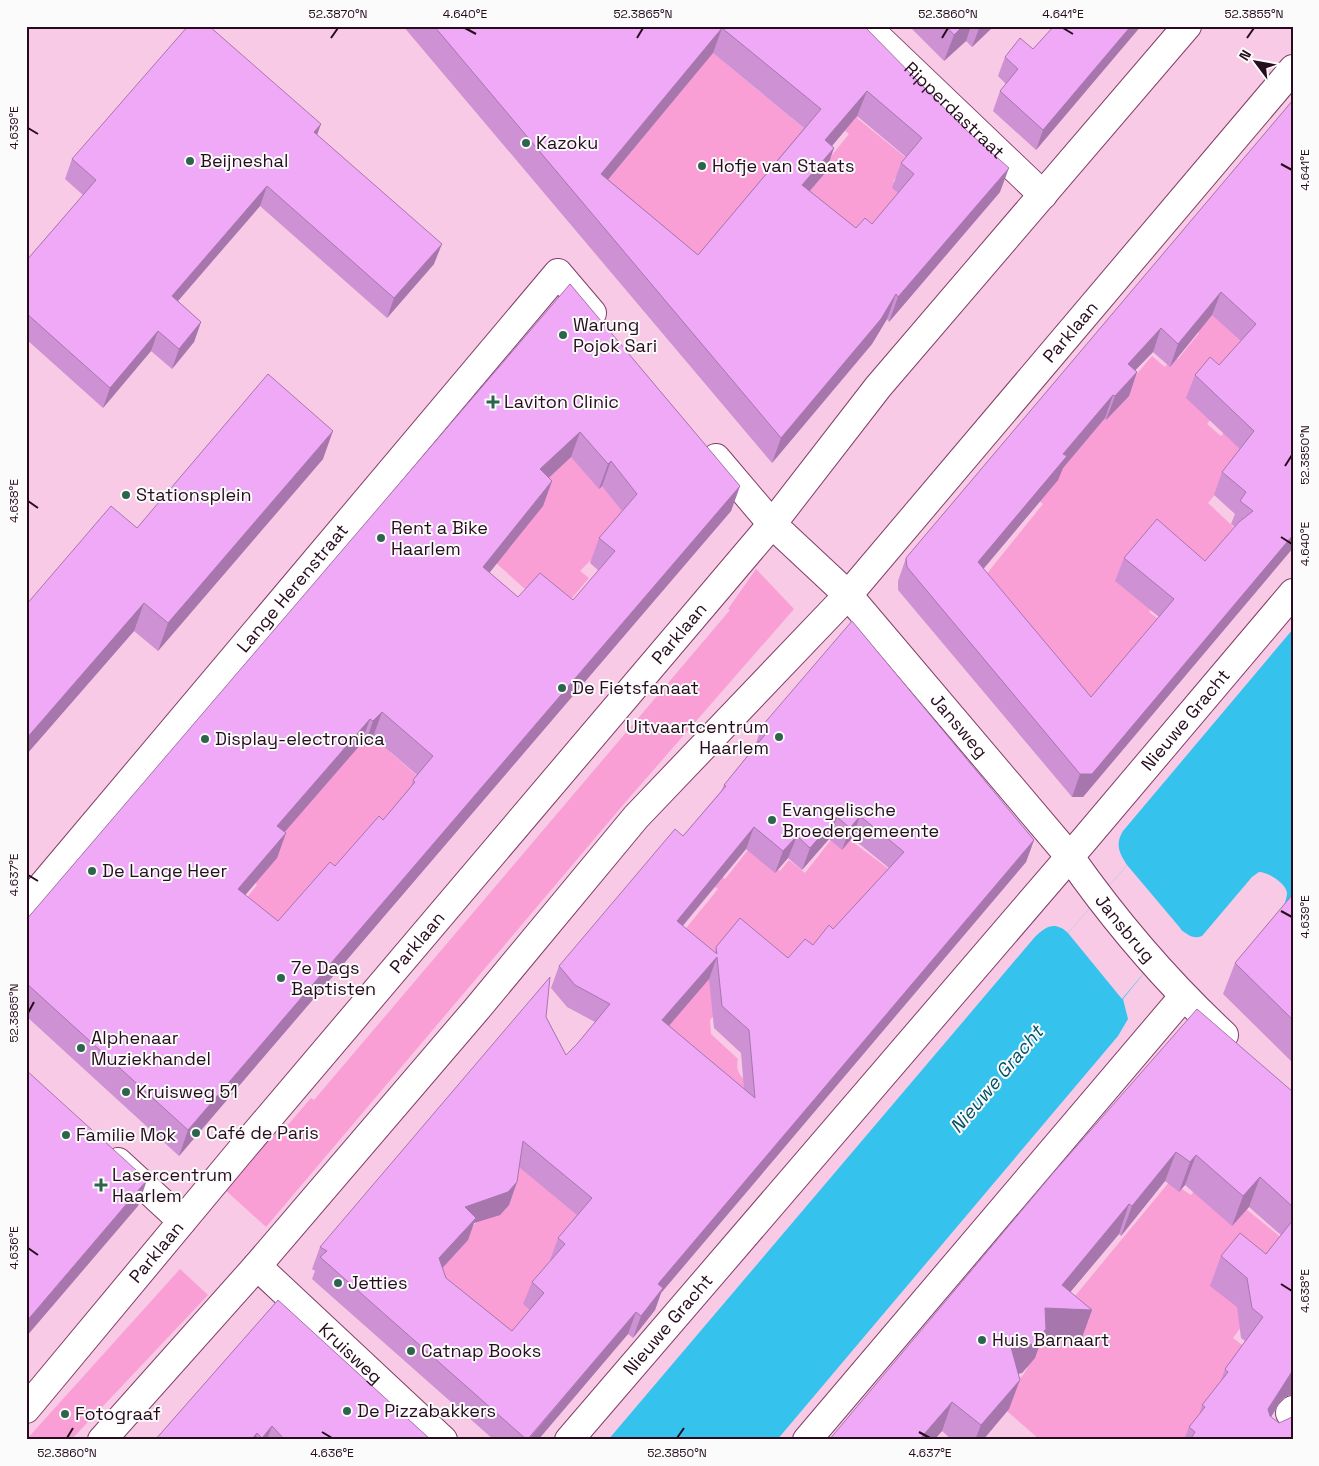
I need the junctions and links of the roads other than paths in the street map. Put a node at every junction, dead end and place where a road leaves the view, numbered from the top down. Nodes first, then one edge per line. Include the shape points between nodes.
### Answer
1 (866, 26) edge
2 (1187, 26) edge
3 (1293, 69) edge
4 (1043, 195) junction
5 (608, 332) edge
6 (698, 436) edge
7 (772, 524) junction
8 (1293, 593) edge
9 (848, 595) junction
10 (1070, 857) junction
11 (26, 905) edge
12 (1183, 998) junction
13 (1242, 1051) edge
14 (99, 1145) edge
15 (182, 1221) junction
16 (258, 1266) junction
17 (26, 1409) edge
18 (102, 1440) edge
19 (443, 1440) edge
20 (569, 1440) edge
21 (807, 1440) edge

1 - 4 street, Ripperdastraat
2 - 4 street, Parklaan
3 - 9 street, Parklaan
4 - 7 street, Parklaan via 878,387
5 - 11 street, Lange Herenstraat via 558,273
6 - 7 street
7 - 9 street
7 - 15 street, Parklaan
8 - 10 street, Nieuwe Gracht
9 - 10 street, Jansweg
9 - 16 street, Parklaan via 636,818
10 - 12 street, Jansbrug via 1098,897
10 - 20 street, Nieuwe Gracht
12 - 13 street, Jansbrug
12 - 21 street
14 - 15 street
15 - 17 street, Parklaan
16 - 18 street, Parklaan
16 - 19 street, Kruisweg

